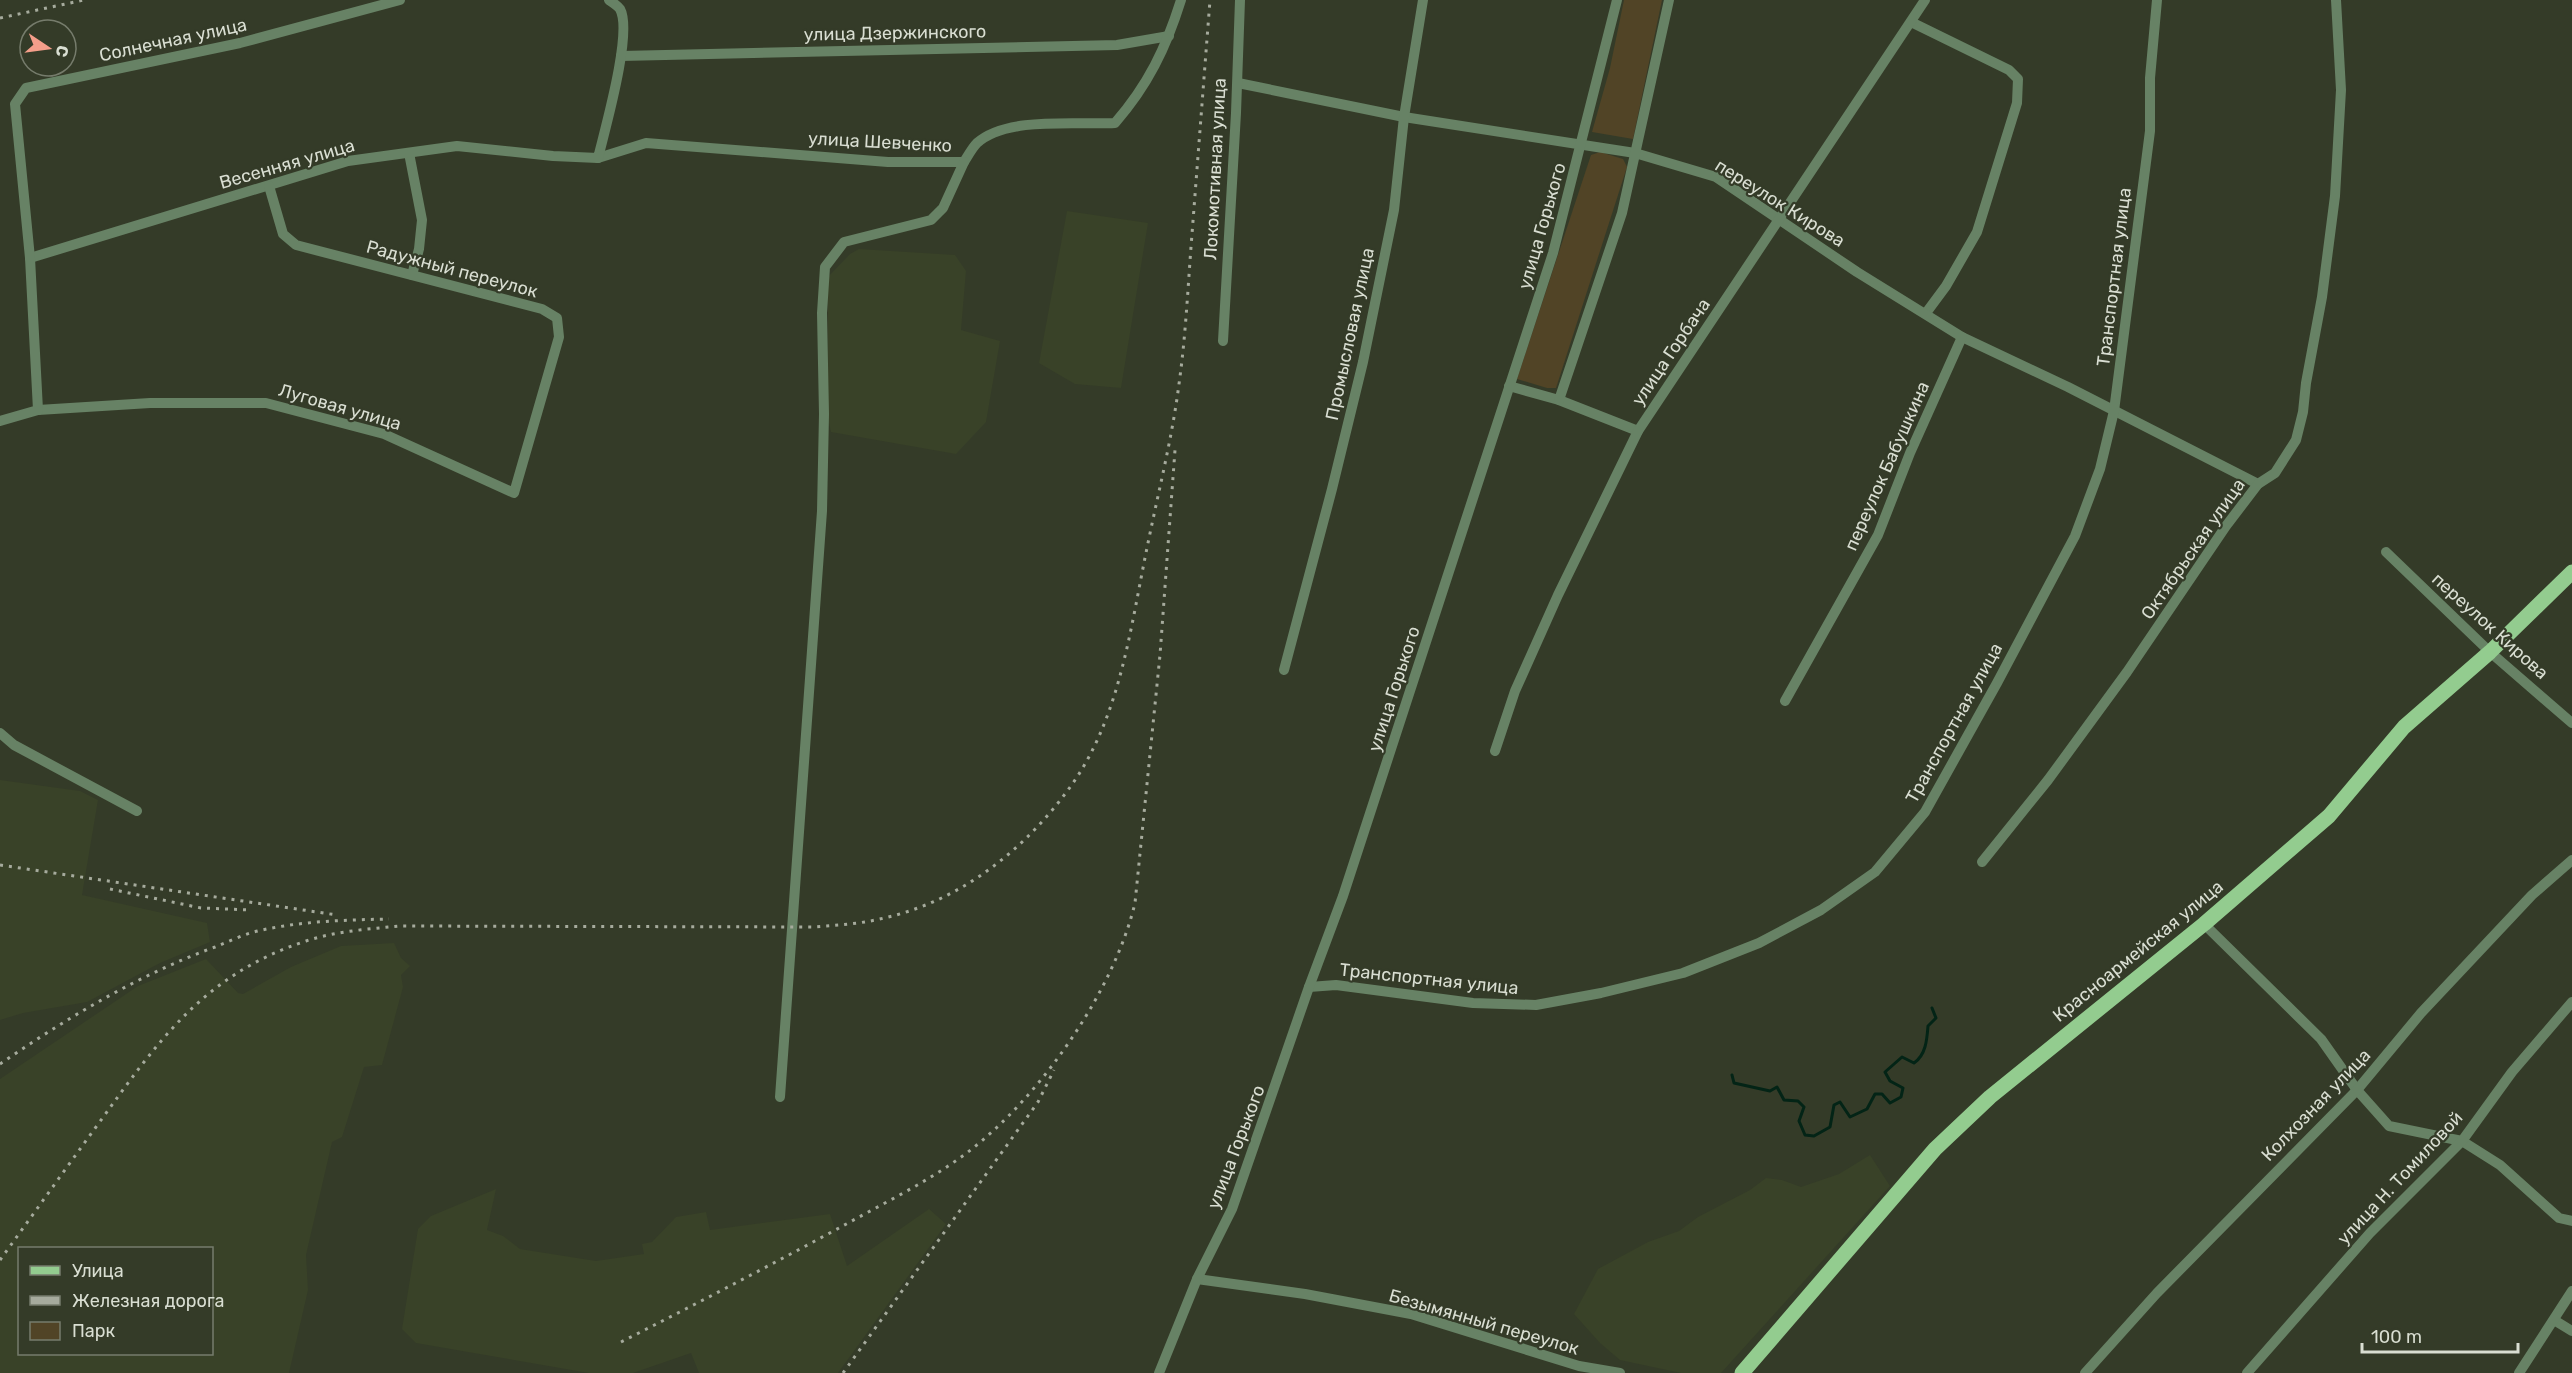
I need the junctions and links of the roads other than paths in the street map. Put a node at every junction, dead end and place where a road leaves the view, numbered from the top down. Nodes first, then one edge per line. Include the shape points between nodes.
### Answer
1 (400, 0) edge
2 (609, 0) edge
3 (1180, 0) edge
4 (1240, 0) edge
5 (1423, 0) edge
6 (1617, 0) edge
7 (1670, 0) edge
8 (1925, 0) edge
9 (2157, 0) edge
10 (2336, 0) edge
11 (1911, 22) junction
12 (1170, 36) junction
13 (621, 56) junction
14 (1238, 83) junction
15 (1404, 117) junction
16 (1582, 145) junction
17 (409, 153) junction
18 (1635, 153) junction
19 (598, 158) junction
20 (964, 162) junction
21 (269, 186) junction
22 (1778, 218) junction
23 (30, 258) junction
24 (412, 275) junction
25 (1926, 313) junction
26 (1962, 337) junction
27 (1222, 341) dead end
28 (1509, 386) junction
29 (1559, 400) junction
30 (38, 410) junction
31 (2114, 411) junction
32 (0, 421) edge
33 (1638, 431) junction
34 (2258, 484) junction
35 (514, 493) joint
36 (2386, 552) dead end
37 (2572, 572) edge
38 (2490, 652) junction
39 (1284, 670) dead end
40 (1785, 701) dead end
41 (2572, 723) edge
42 (0, 733) edge
43 (1495, 751) dead end
44 (137, 811) dead end
45 (2572, 860) edge
46 (1982, 862) dead end
47 (2204, 924) junction
48 (1309, 987) junction
49 (2572, 1002) edge
50 (2357, 1090) junction
51 (780, 1097) dead end
52 (2462, 1141) junction
53 (2572, 1221) edge
54 (1197, 1279) junction
55 (2572, 1291) edge
56 (2554, 1320) junction
57 (2572, 1331) edge
58 (1159, 1373) edge
59 (1620, 1373) edge
60 (1742, 1373) edge
61 (2085, 1373) edge
62 (2247, 1373) edge
63 (2519, 1373) edge

1 - 23 street, Солнечная улица via 240,43 26,88 15,104
2 - 13 street via 620,8 624,27
3 - 12 street, улица Шевченко
4 - 14 street, Локомотивная улица
5 - 15 street, Промысловая улица
6 - 16 street, улица Горького
7 - 18 street
8 - 11 street, улица Горбача
9 - 31 street, Транспортная улица via 2150,131
10 - 34 street, Октябрьская улица via 2341,90 2335,196 2304,412 2296,440 2275,473
11 - 22 street, улица Горбача
11 - 25 street via 2009,70 2018,79 2017,103 1977,232
12 - 13 street, улица Дзержинского via 1117,45
12 - 20 street, улица Шевченко via 1138,97 1115,123 1000,130 977,143
13 - 19 street
14 - 15 street, переулок Кирова
14 - 27 street, Локомотивная улица
15 - 16 street, переулок Кирова
15 - 39 street, Промысловая улица via 1394,210 1363,362
16 - 18 street, переулок Кирова
16 - 28 street, улица Горького via 1553,253
17 - 19 street, Весенняя улица via 457,146
17 - 21 street, Весенняя улица via 348,161
17 - 24 street via 422,220
18 - 22 street, переулок Кирова via 1716,177
18 - 29 street via 1622,213
19 - 20 street, улица Шевченко via 646,143 888,162
20 - 51 street via 943,208 931,220 844,242 825,267 822,511
21 - 23 street, Весенняя улица
21 - 24 street, Радужный переулок via 283,234 296,245
22 - 25 street, переулок Кирова
22 - 33 street, улица Горбача
23 - 30 street, Солнечная улица
24 - 35 street, Радужный переулок via 542,309 557,318 559,337
25 - 26 street, переулок Кирова
26 - 31 street, переулок Кирова
26 - 40 street, переулок Бабушкина via 1878,535
28 - 29 street
28 - 48 street, улица Горького via 1343,896
29 - 33 street
30 - 32 street
30 - 35 street, Луговая улица via 150,403 266,403 384,434
31 - 34 street, переулок Кирова
31 - 48 street, Транспортная улица via 2100,469 2075,536 1925,812 1875,872 1821,910 1758,943 1683,973 1601,993 1536,1005 1473,1003 1336,985
33 - 43 street, улица Горбача via 1515,691
34 - 46 street, Октябрьская улица via 2048,780
36 - 38 street, переулок Кирова
37 - 38 main road, Красноармейская улица
38 - 41 street, переулок Кирова
38 - 47 main road, Красноармейская улица via 2404,727 2329,816
42 - 44 street via 14,745
45 - 50 street, Колхозная улица via 2484,945
47 - 50 street via 2321,1038
47 - 60 main road, Красноармейская улица via 1990,1097 1935,1149
48 - 54 street, улица Горького via 1232,1209
49 - 52 street, улица Н. Томиловой via 2512,1072
50 - 52 street via 2389,1126
50 - 61 street, Колхозная улица via 2157,1293
52 - 53 street via 2500,1165 2559,1218
52 - 62 street, улица Н. Томиловой via 2370,1233
54 - 58 street, улица Горького
54 - 59 street, Безымянный переулок via 1411,1314 1579,1366
55 - 56 street
56 - 57 street
56 - 63 street

